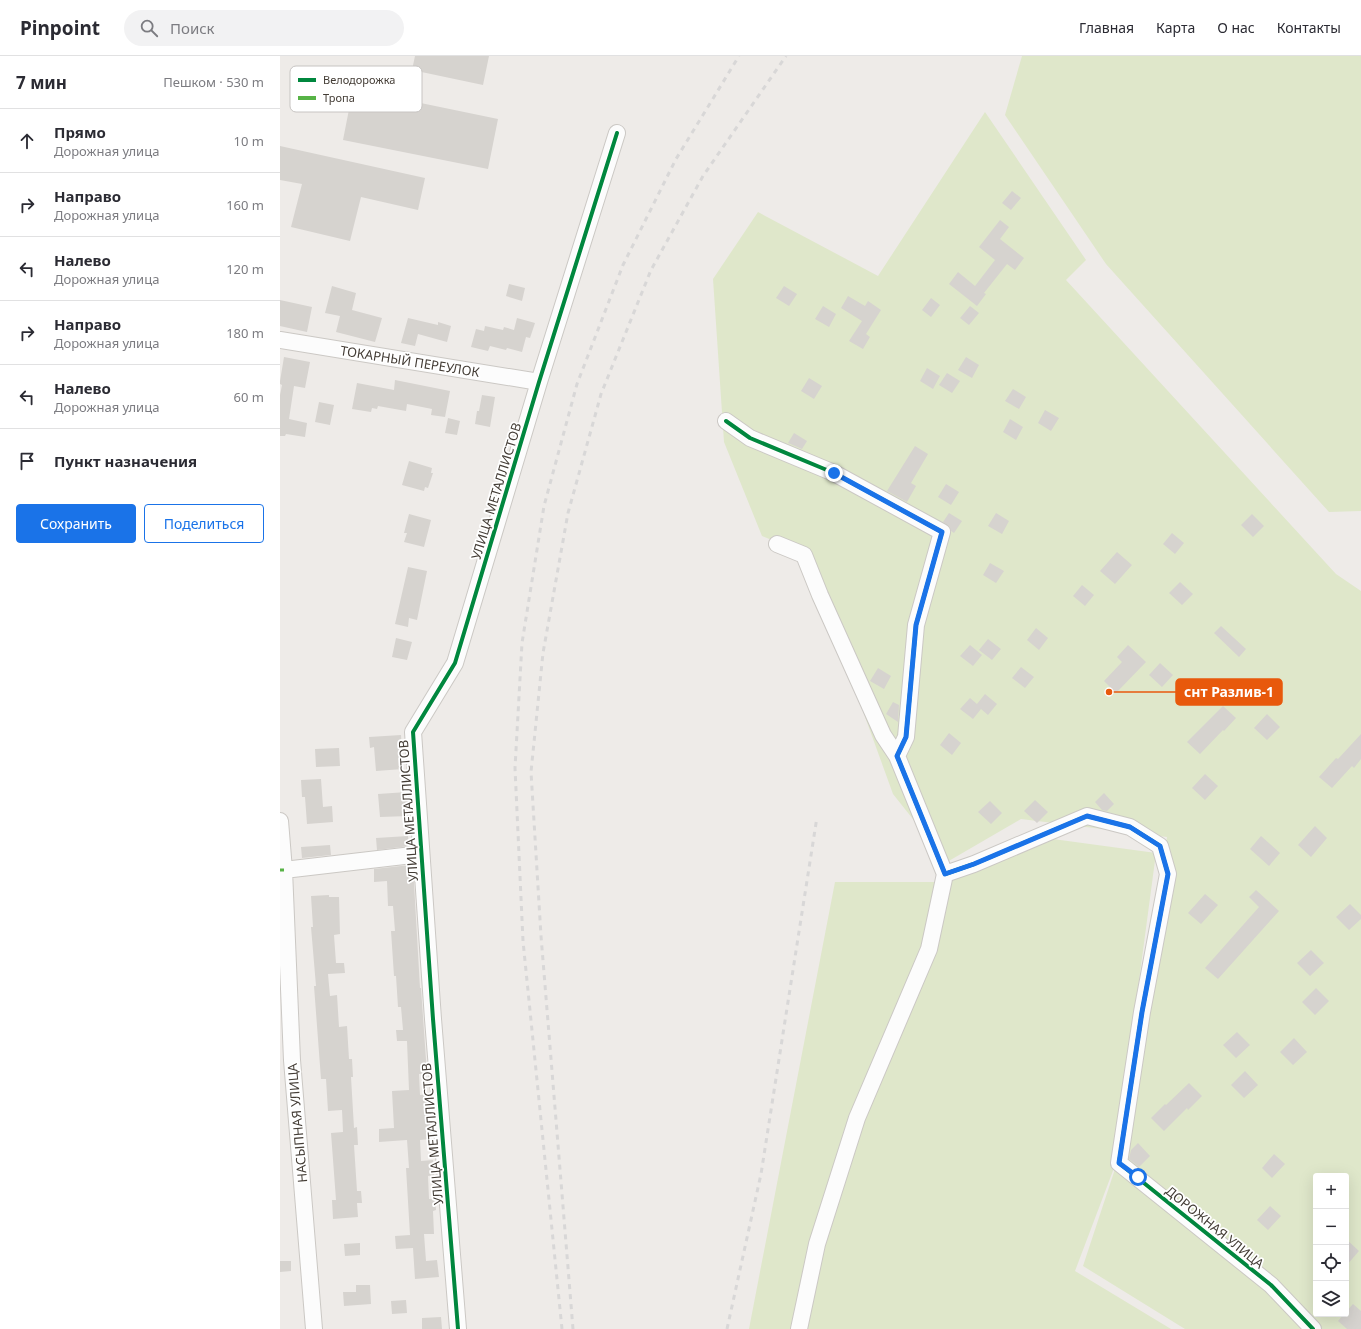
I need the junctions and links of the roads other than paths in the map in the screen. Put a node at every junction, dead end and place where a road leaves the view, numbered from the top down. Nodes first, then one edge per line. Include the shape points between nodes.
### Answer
1 (617, 134) dead end
2 (280, 340) edge
3 (539, 382) junction
4 (726, 421) dead end
5 (777, 544) dead end
6 (897, 756) junction
7 (280, 821) edge
8 (421, 854) junction
9 (284, 870) junction
10 (945, 874) junction
11 (314, 1329) edge
12 (458, 1329) edge
13 (799, 1329) edge
14 (1313, 1329) edge

1 - 3 street, УЛИЦА МЕТАЛЛИСТОВ
2 - 3 street, ТОКАРНЫЙ ПЕРЕУЛОК
3 - 8 street, УЛИЦА МЕТАЛЛИСТОВ via 455,663 413,732
4 - 6 street via 750,438 834,473 942,532 916,625 906,737
5 - 6 street via 804,555 883,736
6 - 10 street
7 - 9 street, НАСЫПНАЯ УЛИЦА
8 - 9 street
8 - 12 street, УЛИЦА МЕТАЛЛИСТОВ
9 - 11 street, НАСЫПНАЯ УЛИЦА via 292,1060
10 - 13 street via 929,949 855,1126 817,1244
10 - 14 street, ДОРОЖНАЯ УЛИЦА via 1087,816 1130,827 1160,846 1168,874 1142,1012 1119,1163 1271,1285

